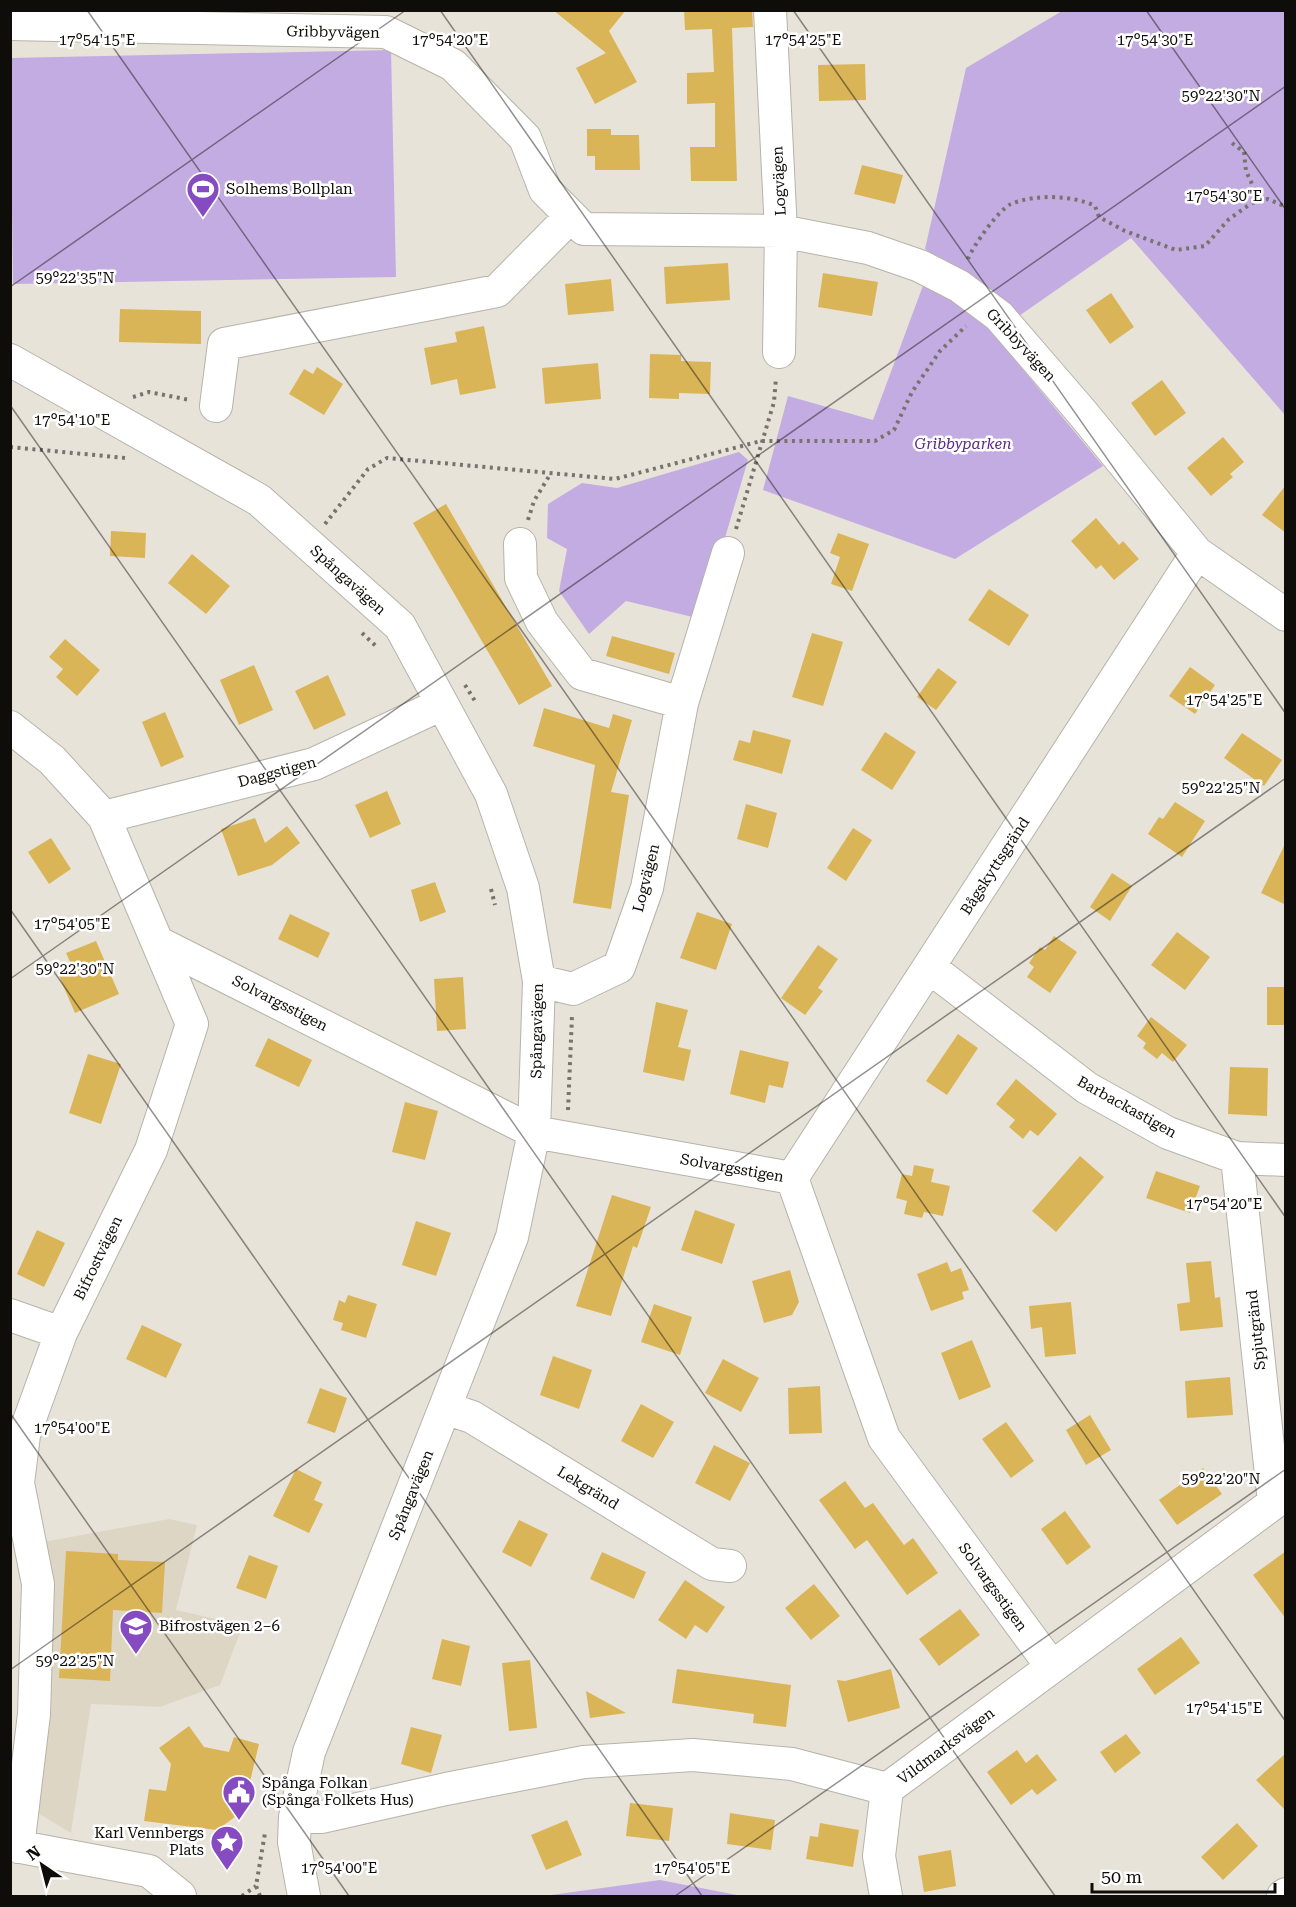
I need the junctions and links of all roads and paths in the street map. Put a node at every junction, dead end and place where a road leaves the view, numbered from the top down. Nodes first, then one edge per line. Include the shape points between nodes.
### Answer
1 (770, 10) edge
2 (10, 24) edge
3 (1232, 143) dead end
4 (1260, 201) junction
5 (1286, 207) edge
6 (571, 216) junction
7 (781, 231) junction
8 (959, 285) junction
9 (987, 307) junction
10 (779, 352) joint
11 (10, 360) edge
12 (129, 398) dead end
13 (216, 406) joint
14 (761, 441) junction
15 (10, 447) edge
16 (133, 459) dead end
17 (551, 473) junction
18 (322, 528) dead end
19 (520, 544) joint
20 (728, 553) joint
21 (1197, 554) junction
22 (1286, 615) edge
23 (682, 703) junction
24 (442, 704) junction
25 (10, 726) edge
26 (104, 817) junction
27 (159, 943) junction
28 (929, 967) junction
29 (539, 981) junction
30 (534, 1132) junction
31 (1238, 1158) junction
32 (1286, 1160) edge
33 (792, 1178) junction
34 (10, 1315) edge
35 (61, 1333) junction
36 (445, 1408) junction
37 (1280, 1498) edge
38 (730, 1566) dead end
39 (1052, 1667) junction
40 (887, 1789) junction
41 (295, 1816) junction
42 (14, 1846) edge
43 (146, 1884) edge
44 (256, 1886) dead end
45 (180, 1896) edge
46 (242, 1896) edge
47 (304, 1896) edge
48 (886, 1896) edge

1 - 7 street, Logvägen
2 - 6 street, Gribbyvägen via 386,32 453,65 525,138 545,190
3 - 4 path via 1244,152 1246,171
4 - 5 path via 1268,199
4 - 8 path via 1229,219 1205,246 1176,250 1125,231 1099,217 1095,206 1081,199 1010,204 972,250
6 - 7 street, Gribbyvägen via 584,229
6 - 13 street via 497,291 224,344
7 - 8 street, Gribbyvägen via 868,248
7 - 10 street, Logvägen
8 - 9 street, Gribbyvägen
9 - 14 path via 940,351 912,392 894,430 876,441
9 - 21 street, Gribbyvägen via 1080,410
10 - 14 path via 774,402
11 - 24 street, Spångavägen via 259,500 400,626
12 - 13 path via 149,392
14 - 17 path via 615,479
14 - 20 path
15 - 16 path
17 - 18 path via 387,458 368,469
17 - 19 path via 534,501
19 - 23 street via 521,578 542,622 582,674
20 - 23 street, Logvägen
21 - 22 street, Gribbyvägen
21 - 28 street, Bågskyttsgränd
23 - 29 street, Logvägen via 647,888 619,967 573,988
24 - 26 street, Daggstigen via 314,764
24 - 29 street, Spångavägen via 491,794 524,888
25 - 26 street, Bifrostvägen via 52,760
26 - 27 street, Bifrostvägen
27 - 30 street, Solvargsstigen
27 - 35 street, Bifrostvägen via 192,1024 151,1150
28 - 31 street, Barbackastigen via 1087,1088 1168,1132
28 - 33 street, Bågskyttsgränd
29 - 30 street, Spångavägen
30 - 33 street, Solvargsstigen
30 - 36 street, Spångavägen via 512,1237
31 - 32 street, Barbackastigen
31 - 37 street, Spjutgränd
33 - 39 street, Solvargsstigen via 884,1438
34 - 35 street
35 - 42 street, Bifrostvägen via 24,1435 18,1483 38,1584 34,1714
36 - 38 street, Lekgränd via 472,1417 712,1564
36 - 41 street, Spångavägen via 309,1752
37 - 39 street, Vildmarksvägen
39 - 40 street, Vildmarksvägen
40 - 41 street, Vildmarksvägen via 792,1764 693,1755 584,1762 322,1817
40 - 48 street via 879,1856
41 - 47 street, Spångavägen via 294,1842
42 - 43 street
43 - 45 street
44 - 46 path

